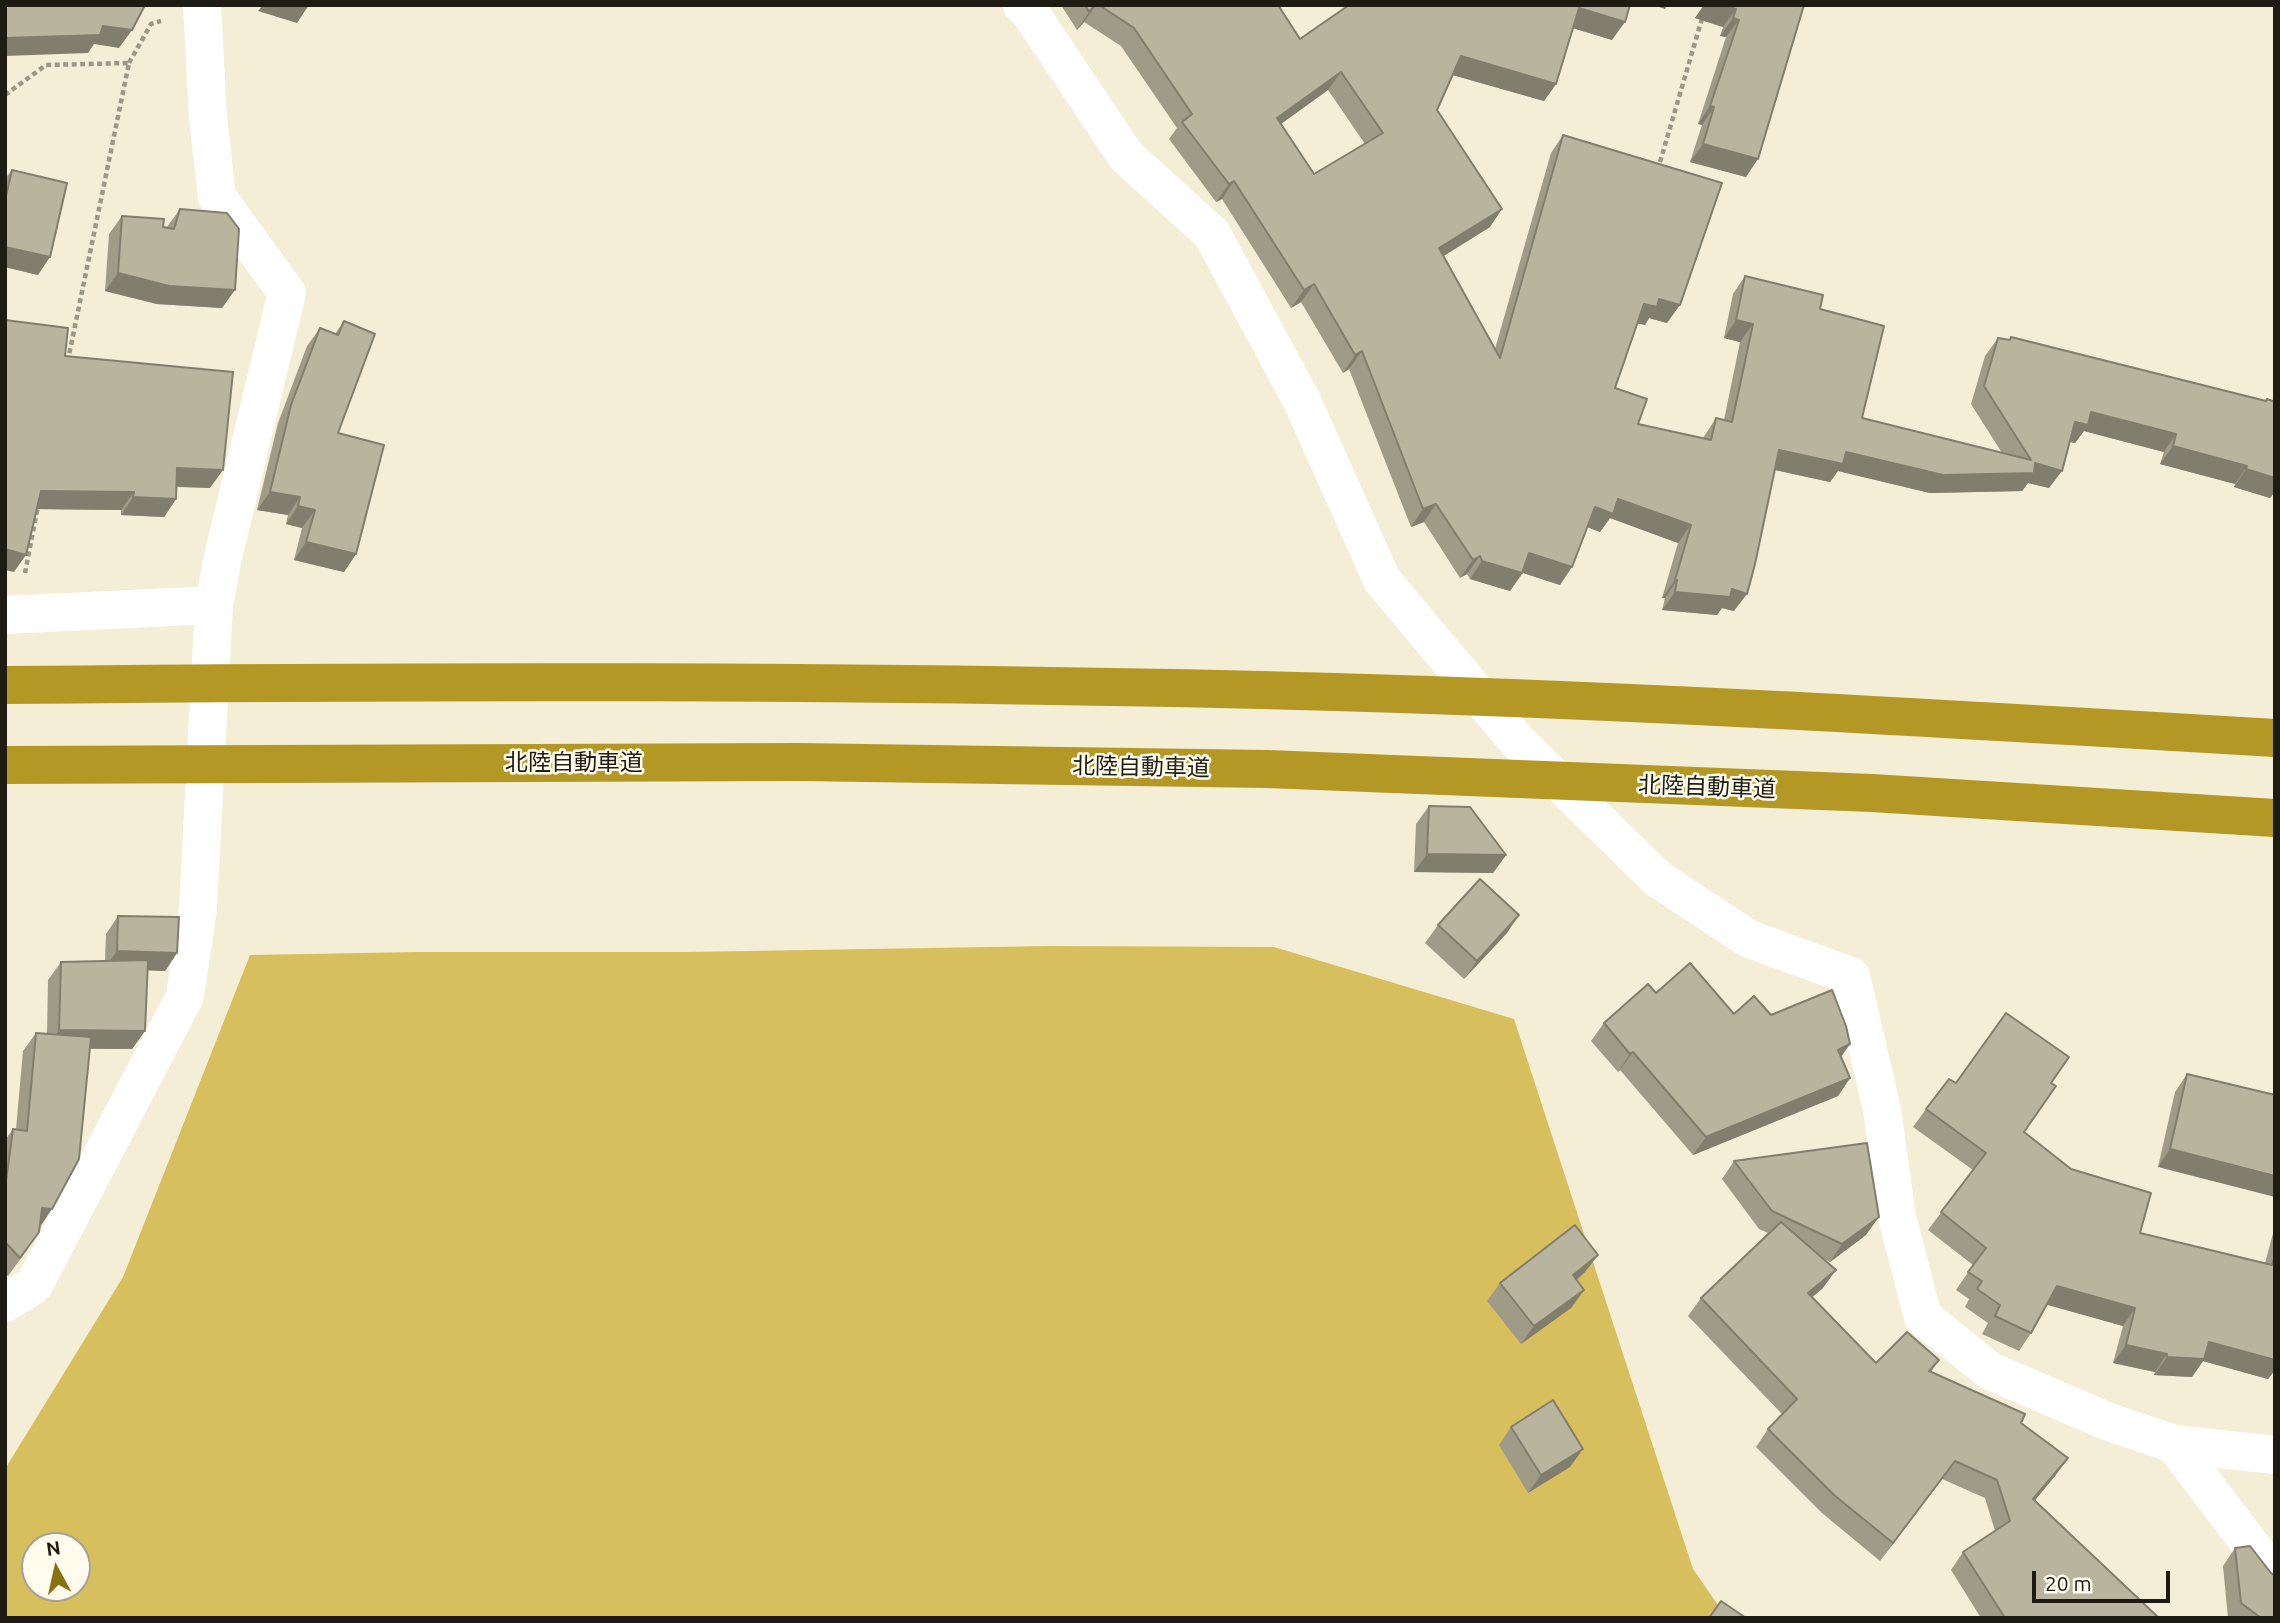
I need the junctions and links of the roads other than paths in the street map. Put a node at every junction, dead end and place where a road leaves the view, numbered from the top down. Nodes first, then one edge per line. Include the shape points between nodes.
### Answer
1 (202, 5) edge
2 (1022, 5) edge
3 (214, 605) junction
4 (11, 615) edge
5 (5, 685) edge
6 (2275, 738) edge
7 (5, 765) edge
8 (2275, 818) edge
9 (5, 1303) edge
10 (2174, 1444) junction
11 (2275, 1455) edge
12 (2275, 1577) edge

1 - 3 street via 216,197 287,293
2 - 10 street via 1126,156 1212,234 1302,401 1382,580 1517,741 1658,879 1749,939 1850,976 1882,1110 1897,1217 1923,1317 1990,1371 2109,1422
3 - 4 street
3 - 9 street via 198,908 185,996 34,1284
5 - 6 highway via 804,682 1266,690 1867,714
7 - 8 highway, 北陸自動車道 via 798,762 1267,769 1872,793
10 - 11 street
10 - 12 street

